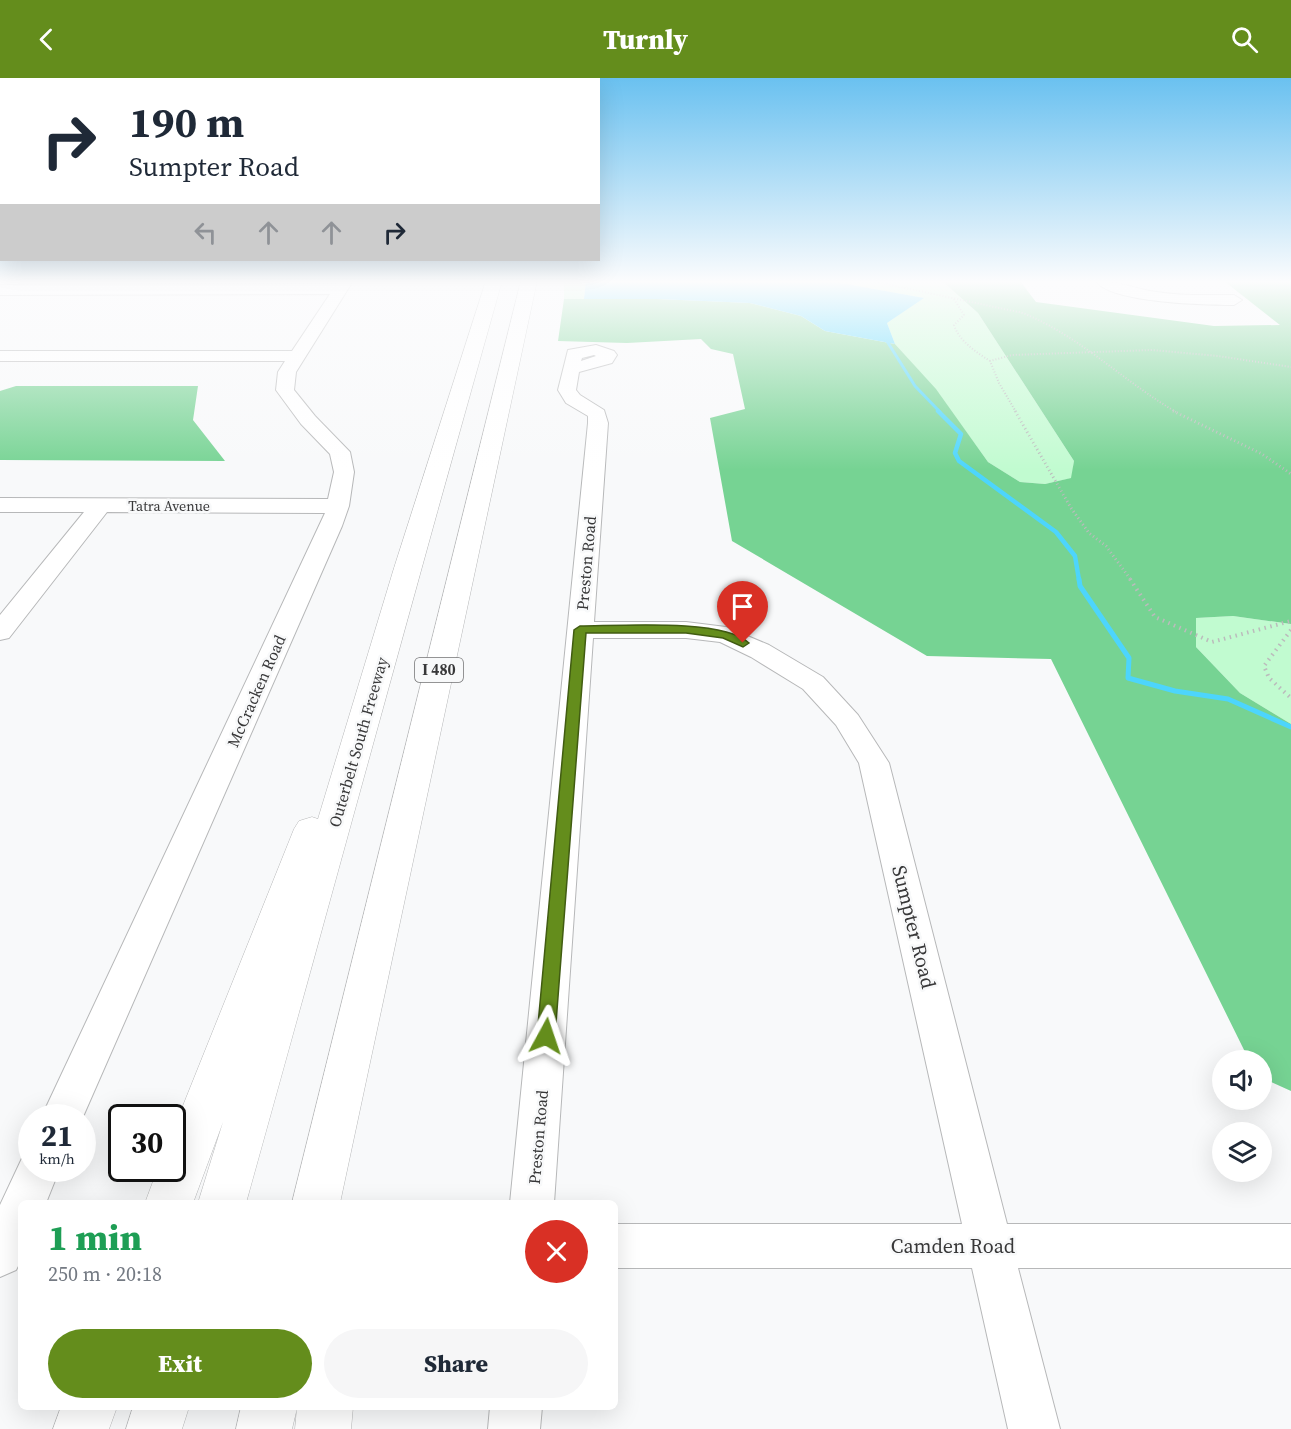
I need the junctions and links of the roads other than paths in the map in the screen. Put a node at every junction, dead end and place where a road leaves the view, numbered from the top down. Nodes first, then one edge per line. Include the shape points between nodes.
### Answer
1 (305, 344) edge
2 (475, 344) edge
3 (514, 344) edge
4 (0, 356) edge
5 (297, 356) junction
6 (572, 369) dead end
7 (0, 505) edge
8 (100, 506) junction
9 (338, 506) junction
10 (407, 568) junction
11 (580, 630) junction
12 (0, 632) edge
13 (349, 1059) junction
14 (69, 1104) edge
15 (33, 1182) edge
16 (25, 1200) edge
17 (170, 1200) edge
18 (223, 1200) edge
19 (317, 1200) edge
20 (339, 1200) edge
21 (532, 1200) edge
22 (618, 1246) edge
23 (991, 1246) junction
24 (1291, 1246) edge
25 (88, 1410) edge
26 (160, 1410) edge
27 (268, 1410) edge
28 (325, 1410) edge
29 (516, 1410) edge
30 (81, 1429) edge
31 (154, 1429) edge
32 (264, 1429) edge
33 (323, 1429) edge
34 (514, 1429) edge
35 (1034, 1429) edge

1 - 5 street, McCracken Road
2 - 10 highway, Outerbelt South Freeway
3 - 13 highway, I 480
4 - 5 street
5 - 9 street, McCracken Road via 287,372 285,390 340,452 344,472
6 - 11 street, Preston Road via 567,390 597,414 598,423
7 - 8 street, Tatra Avenue
8 - 9 street, Tatra Avenue
8 - 12 street
9 - 14 street, McCracken Road
10 - 17 highway via 284,906
10 - 18 highway, Outerbelt South Freeway via 362,734
11 - 21 street, Preston Road
11 - 23 street, Sumpter Road via 686,630 726,635 813,682 848,721 874,763
13 - 19 highway, I 480
13 - 20 highway
15 - 16 street
22 - 23 street, Camden Road
23 - 24 street, Camden Road
23 - 35 street, Sumpter Road
25 - 30 highway
26 - 31 highway
27 - 32 highway
28 - 33 highway
29 - 34 street

